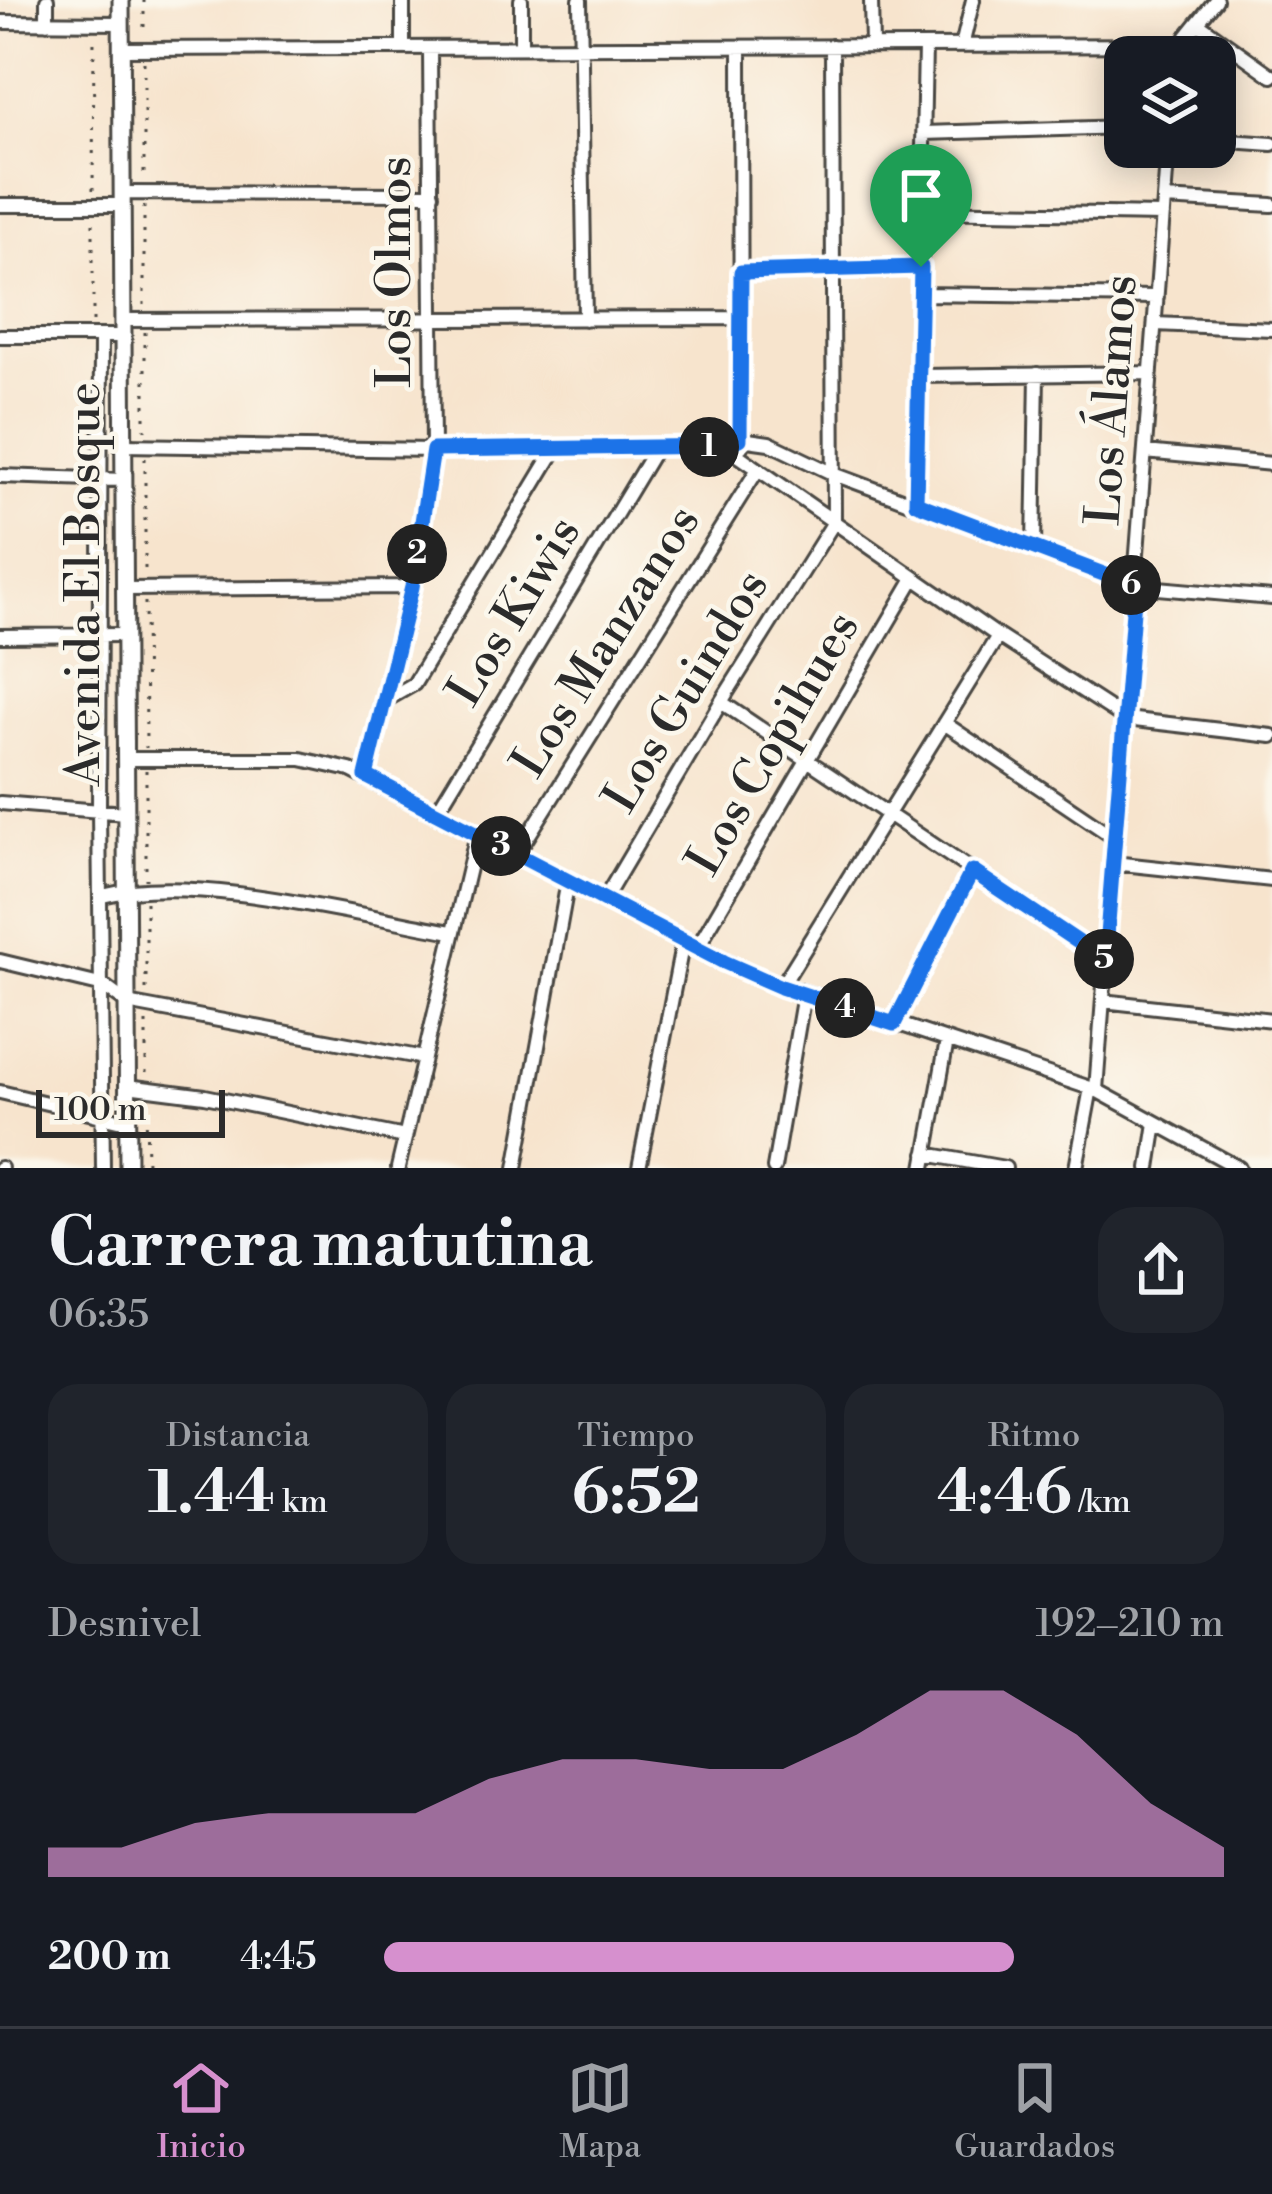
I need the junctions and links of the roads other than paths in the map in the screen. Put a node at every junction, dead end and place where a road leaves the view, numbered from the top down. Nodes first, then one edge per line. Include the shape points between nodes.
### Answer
1 (46, 0) edge
2 (121, 0) edge
3 (403, 0) edge
4 (521, 0) edge
5 (580, 0) edge
6 (871, 0) edge
7 (973, 0) edge
8 (1216, 0) edge
9 (0, 22) edge
10 (46, 22) junction
11 (121, 23) junction
12 (1198, 24) junction
13 (1190, 36) edge
14 (740, 46) junction
15 (832, 46) junction
16 (872, 46) junction
17 (926, 46) junction
18 (962, 46) junction
19 (430, 47) junction
20 (521, 47) junction
21 (581, 47) junction
22 (403, 48) junction
23 (121, 49) junction
24 (1104, 49) edge
25 (1272, 76) edge
26 (1104, 128) edge
27 (924, 133) junction
28 (1236, 141) edge
29 (1272, 144) edge
30 (1166, 168) edge
31 (432, 194) junction
32 (122, 199) junction
33 (1164, 199) junction
34 (0, 205) edge
35 (1272, 205) edge
36 (922, 211) junction
37 (1163, 215) junction
38 (921, 267) junction
39 (832, 269) junction
40 (741, 272) junction
41 (920, 294) junction
42 (1157, 297) junction
43 (741, 318) junction
44 (434, 319) junction
45 (585, 319) junction
46 (1155, 324) junction
47 (123, 328) junction
48 (1272, 329) edge
49 (0, 336) edge
50 (101, 336) junction
51 (1036, 374) junction
52 (1151, 374) junction
53 (920, 376) junction
54 (740, 439) junction
55 (123, 445) junction
56 (725, 446) junction
57 (556, 448) junction
58 (656, 448) junction
59 (433, 450) junction
60 (1145, 452) junction
61 (742, 458) junction
62 (1272, 464) edge
63 (758, 469) junction
64 (834, 474) junction
65 (0, 476) edge
66 (100, 479) junction
67 (124, 480) junction
68 (916, 503) junction
69 (834, 522) junction
70 (1034, 548) junction
71 (914, 578) junction
72 (1135, 586) junction
73 (412, 587) junction
74 (124, 589) junction
75 (1272, 598) edge
76 (101, 635) junction
77 (124, 635) junction
78 (0, 636) edge
79 (998, 636) junction
80 (386, 700) junction
81 (721, 702) junction
82 (1126, 719) junction
83 (944, 723) junction
84 (1272, 736) edge
85 (805, 758) junction
86 (125, 759) junction
87 (366, 776) junction
88 (0, 803) edge
89 (99, 811) junction
90 (126, 813) junction
91 (436, 813) junction
92 (888, 814) junction
93 (477, 834) junction
94 (1115, 838) junction
95 (517, 854) junction
96 (1113, 863) junction
97 (972, 871) junction
98 (1272, 880) edge
99 (568, 881) junction
100 (126, 890) junction
101 (102, 896) junction
102 (604, 900) junction
103 (452, 932) junction
104 (690, 944) junction
105 (1105, 960) junction
106 (0, 961) edge
107 (104, 986) junction
108 (781, 987) junction
109 (804, 994) junction
110 (1103, 1001) junction
111 (127, 1003) junction
112 (1272, 1020) edge
113 (894, 1024) junction
114 (947, 1041) junction
115 (424, 1058) junction
116 (127, 1086) junction
117 (1093, 1089) junction
118 (0, 1092) edge
119 (104, 1116) junction
120 (128, 1122) junction
121 (1156, 1124) junction
122 (405, 1137) junction
123 (925, 1161) edge
124 (104, 1168) edge
125 (128, 1168) edge
126 (398, 1168) edge
127 (516, 1168) edge
128 (639, 1168) edge
129 (774, 1168) edge
130 (1005, 1168) edge
131 (1076, 1168) edge
132 (1149, 1168) edge
133 (1239, 1168) edge

1 - 10 street
2 - 11 main road, Avenida El Bosque
3 - 22 street
4 - 20 street
5 - 21 street
6 - 16 street
7 - 18 street
8 - 12 street
9 - 10 street
10 - 11 street
11 - 23 main road, Avenida El Bosque
12 - 13 street
12 - 25 street
14 - 15 street
14 - 21 street
14 - 40 street
15 - 16 street
15 - 39 street
16 - 17 street
17 - 18 street
17 - 27 street
18 - 24 street
19 - 20 street
19 - 22 street
19 - 31 street, Los Olmos
20 - 21 street
21 - 45 street
22 - 23 street
23 - 32 main road, Avenida El Bosque
26 - 27 street
27 - 36 street
28 - 29 street
30 - 33 street, Los Álamos
31 - 32 street
31 - 44 street, Los Olmos
32 - 34 street
32 - 47 main road, Avenida El Bosque
33 - 35 street
33 - 37 street, Los Álamos
36 - 37 street
36 - 38 street
37 - 42 street, Los Álamos
38 - 39 street
38 - 41 street
39 - 40 street
39 - 64 street
40 - 43 street
41 - 42 street
41 - 53 street
42 - 46 street, Los Álamos
43 - 45 street
43 - 54 street
44 - 45 street
44 - 47 street
44 - 59 street, Los Olmos
46 - 48 street
46 - 52 street, Los Álamos
47 - 50 street
47 - 55 main road, Avenida El Bosque
49 - 50 street
50 - 66 street, Avenida El Bosque
51 - 52 street
51 - 53 street
51 - 70 street
52 - 60 street, Los Álamos
53 - 68 street
54 - 56 street
54 - 61 street
54 - 64 street via 769,442
55 - 59 street
55 - 67 main road, Avenida El Bosque
56 - 58 street
56 - 61 street
57 - 58 street
57 - 59 street
57 - 80 street via 414,684
58 - 91 street, Los Kiwis
59 - 73 street, Los Olmos
60 - 62 street
60 - 72 street, Los Álamos
61 - 63 street
63 - 69 street
63 - 95 street, Los Manzanos
64 - 68 street
64 - 69 street
65 - 66 street
66 - 67 street
66 - 76 street, Avenida El Bosque
67 - 74 main road, Avenida El Bosque
68 - 70 street
69 - 71 street
69 - 81 street, Los Guindos
70 - 72 street
71 - 79 street
71 - 85 street, Los Copihues
72 - 75 street
72 - 82 street, Los Álamos
73 - 74 street
73 - 80 street, Los Olmos
74 - 77 main road, Avenida El Bosque
76 - 77 street
76 - 78 street
76 - 89 street, Avenida El Bosque
77 - 86 main road, Avenida El Bosque
79 - 82 street
79 - 83 street
80 - 87 street, Los Olmos
81 - 85 street
81 - 102 street, Los Guindos
82 - 84 street
82 - 94 street, Los Álamos
83 - 92 street
83 - 94 street
85 - 92 street
85 - 104 street, Los Copihues
86 - 87 street via 301,759
86 - 90 main road, Avenida El Bosque
87 - 91 street
88 - 89 street
89 - 90 street
89 - 101 street, Avenida El Bosque
90 - 100 main road, Avenida El Bosque
91 - 93 street
92 - 97 street
92 - 108 street
93 - 95 street
93 - 103 street
94 - 96 street, Los Álamos
95 - 99 street
96 - 98 street
96 - 105 street, Los Álamos
97 - 105 street
97 - 113 street
99 - 102 street
99 - 127 street
100 - 101 street
100 - 103 street via 191,890
100 - 111 main road, Avenida El Bosque
101 - 107 street, Avenida El Bosque
102 - 104 street
103 - 115 street
104 - 108 street
104 - 128 street, Los Copihues
105 - 110 street, Los Álamos
106 - 107 street
107 - 111 street
107 - 119 street, Avenida El Bosque
108 - 109 street
109 - 113 street
109 - 129 street
110 - 112 street
110 - 117 street, Los Álamos
111 - 115 street
111 - 116 main road, Avenida El Bosque
113 - 114 street
114 - 117 street
114 - 123 street
115 - 122 street
116 - 120 main road, Avenida El Bosque
116 - 122 street
117 - 121 street
117 - 131 street, Los Álamos
118 - 119 street
119 - 120 street
119 - 124 street, Avenida El Bosque
120 - 125 main road, Avenida El Bosque
121 - 132 street
121 - 133 street
122 - 126 street
123 - 130 street

